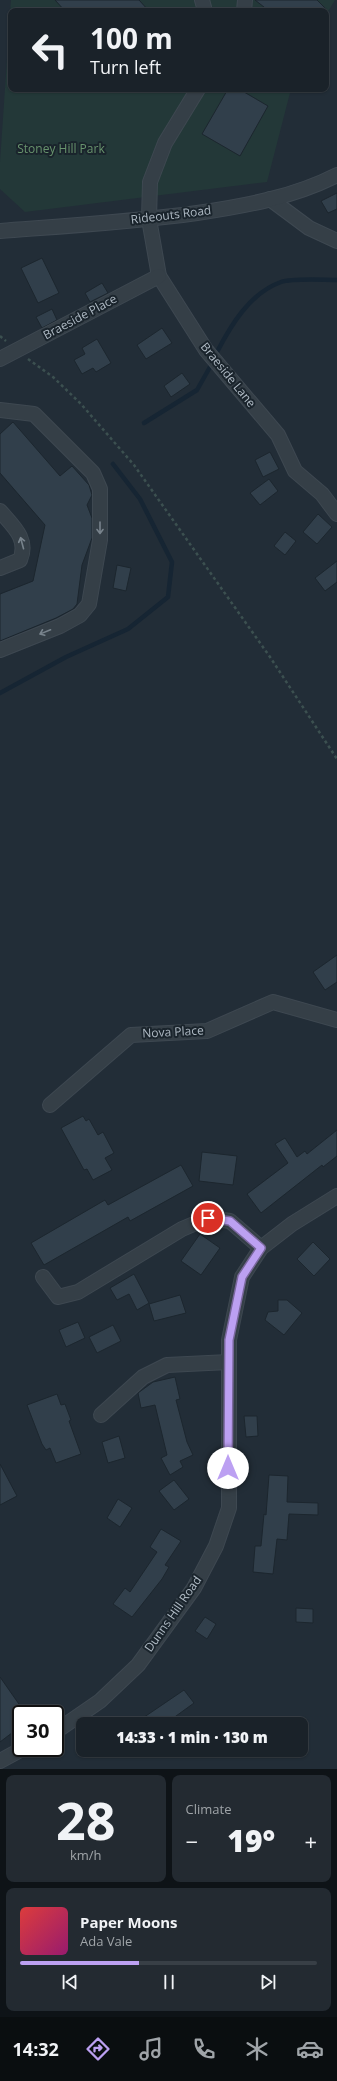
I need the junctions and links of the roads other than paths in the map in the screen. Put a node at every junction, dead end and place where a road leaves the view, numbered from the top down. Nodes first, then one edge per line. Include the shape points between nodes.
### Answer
1 (196, 92) edge
2 (337, 175) edge
3 (270, 199) junction
4 (149, 219) junction
5 (0, 230) edge
6 (337, 241) edge
7 (159, 276) junction
8 (0, 359) edge
9 (0, 410) edge
10 (0, 511) edge
11 (337, 514) edge
12 (0, 568) edge
13 (0, 650) edge
14 (337, 1020) edge
15 (50, 1105) dead end
16 (337, 1196) edge
17 (261, 1248) junction
18 (43, 1277) dead end
19 (229, 1362) junction
20 (100, 1415) dead end
21 (64, 1726) edge
22 (12, 1754) edge
23 (0, 1760) edge

1 - 4 street, Braeside Lane via 165,143 150,182
2 - 3 street, Rideouts Road via 315,186
3 - 4 street, Rideouts Road via 248,205
3 - 6 street via 309,228
4 - 5 street, Rideouts Road
4 - 7 street, Braeside Lane
7 - 8 street, Braeside Place
7 - 11 street, Braeside Lane via 206,350 278,435 295,471 322,494
9 -> 13 street via 34,414 93,473 100,489 100,540 89,604 80,615 60,626
12 -> 10 street via 20,560 24,550 23,540
14 - 15 street, Nova Place via 273,1002 207,1032 131,1035
16 - 17 street, Dunns Hill Road via 292,1224
17 - 18 street via 230,1221 208,1218 182,1229 78,1292 58,1297
17 - 19 street, Dunns Hill Road via 242,1277 229,1340
19 - 20 street via 167,1365 143,1377
19 - 21 street, Dunns Hill Road via 228,1508 216,1546 194,1588 138,1665 100,1701
22 - 23 street

